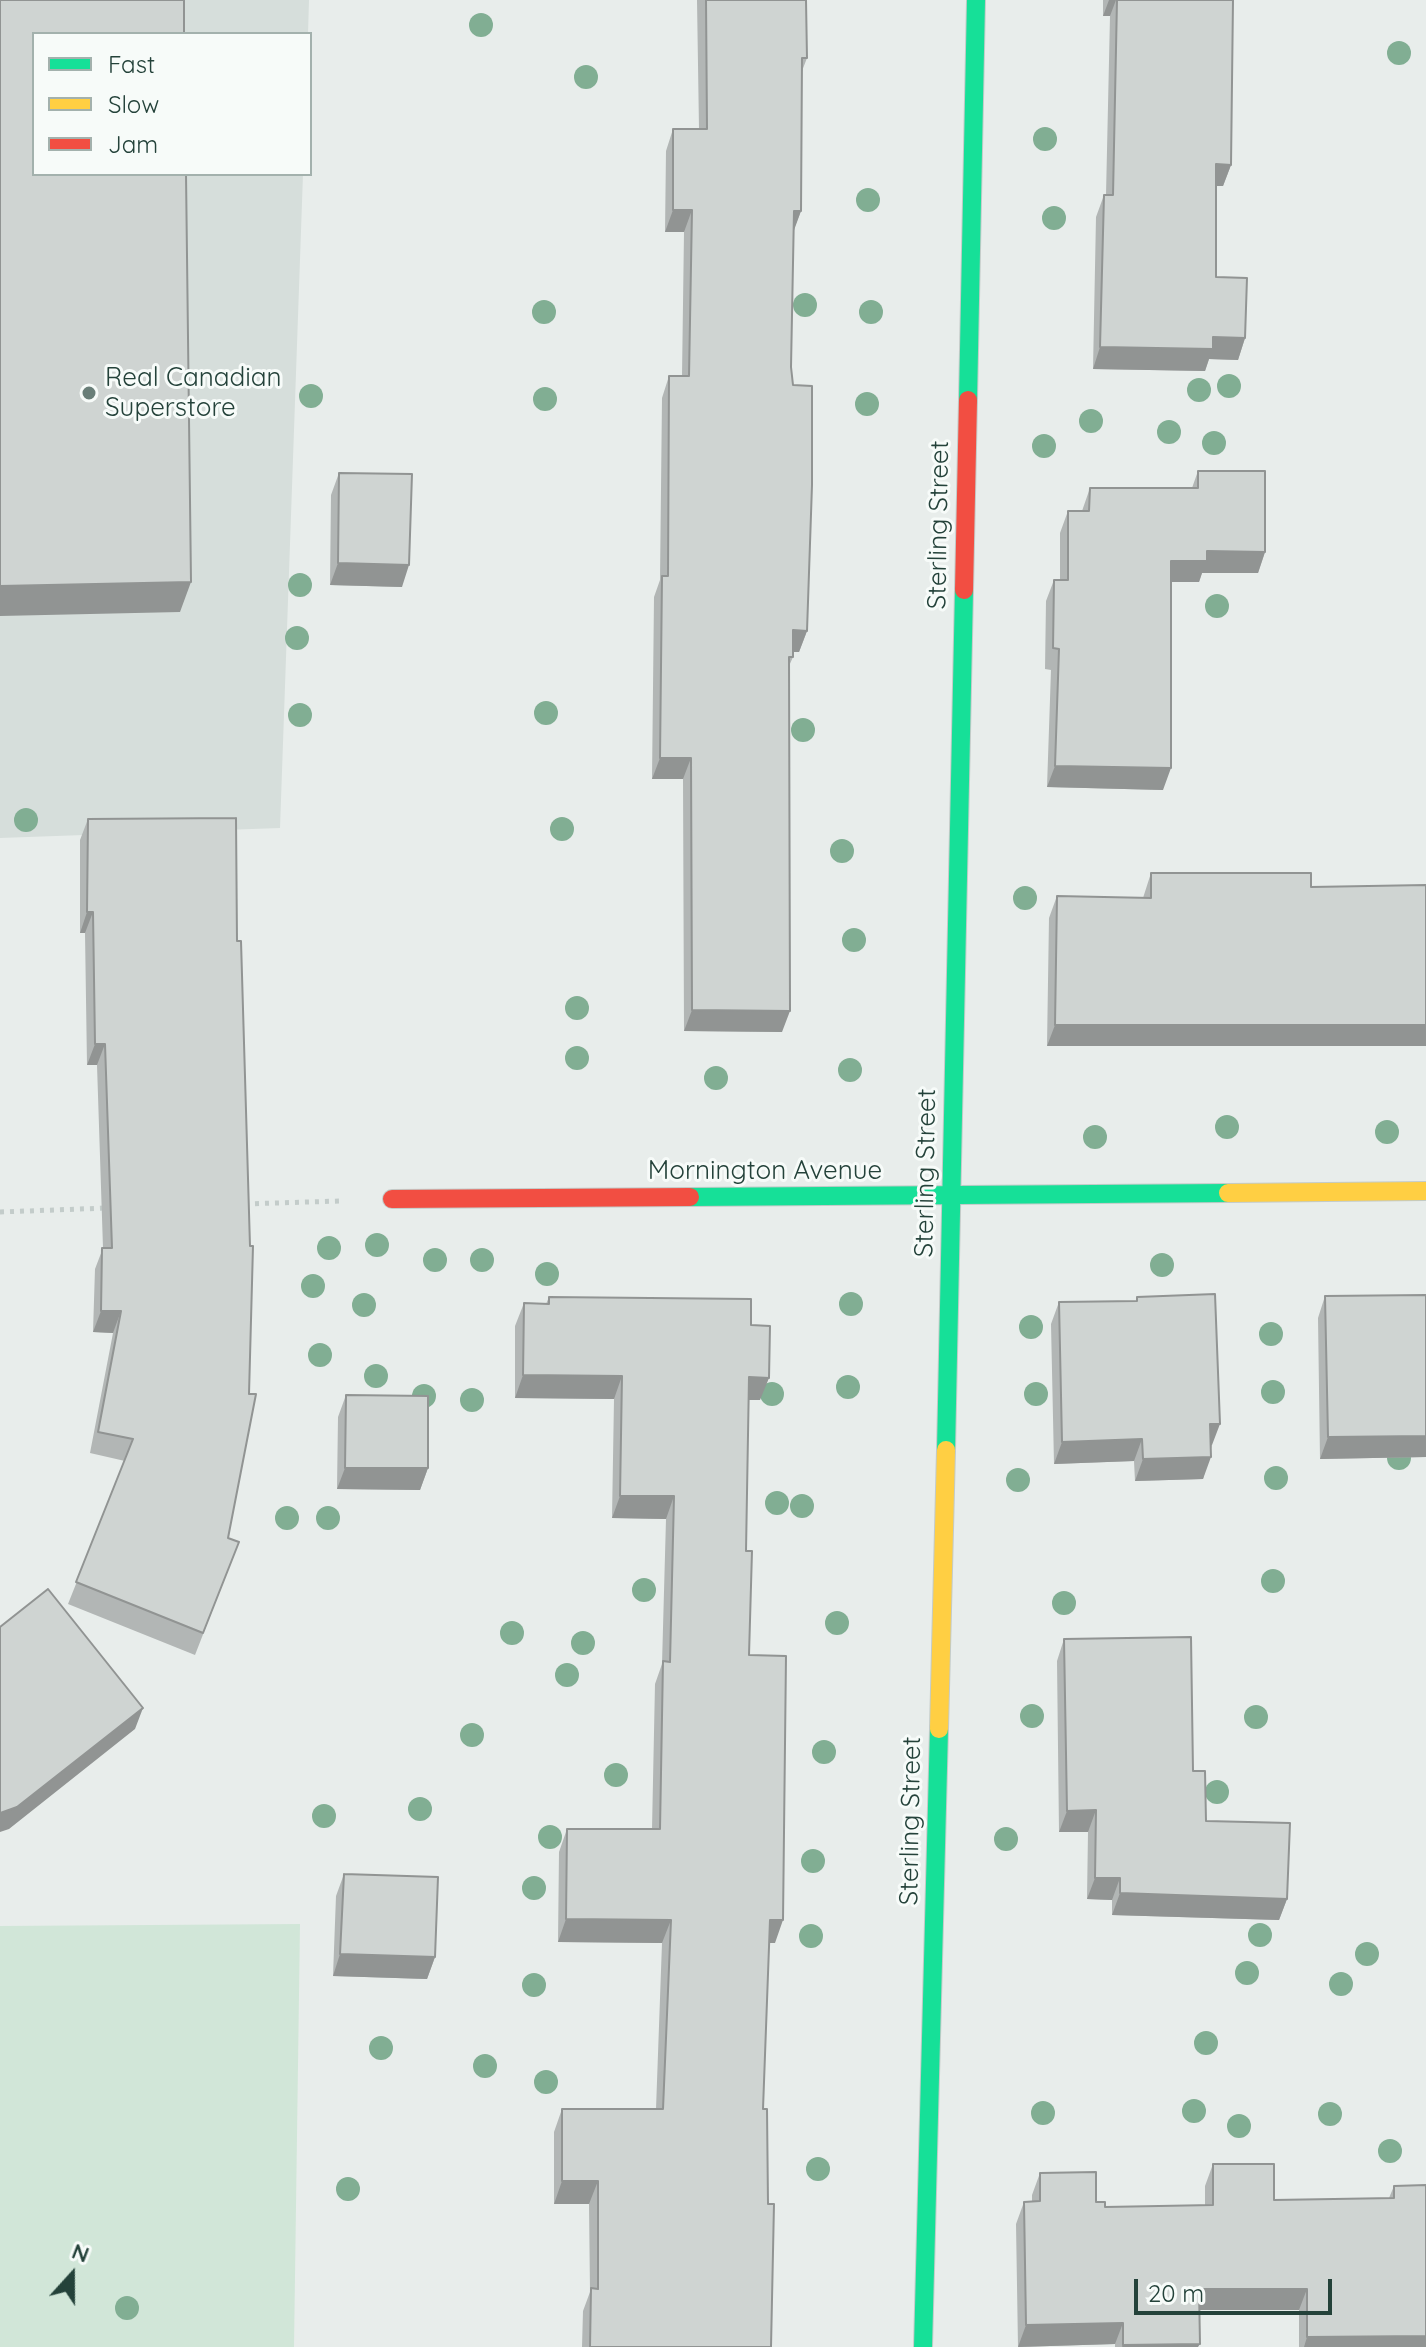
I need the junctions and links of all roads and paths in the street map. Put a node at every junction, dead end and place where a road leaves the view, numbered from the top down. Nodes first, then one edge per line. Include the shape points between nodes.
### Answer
1 (976, 0) edge
2 (1426, 1191) edge
3 (952, 1195) junction
4 (392, 1199) joint
5 (235, 1204) edge
6 (110, 1208) edge
7 (0, 1212) edge
8 (923, 2347) edge

1 - 3 street, Sterling Street
2 - 3 street, Mornington Avenue
3 - 4 street, Mornington Avenue
3 - 8 street, Sterling Street
4 - 5 path
6 - 7 path

